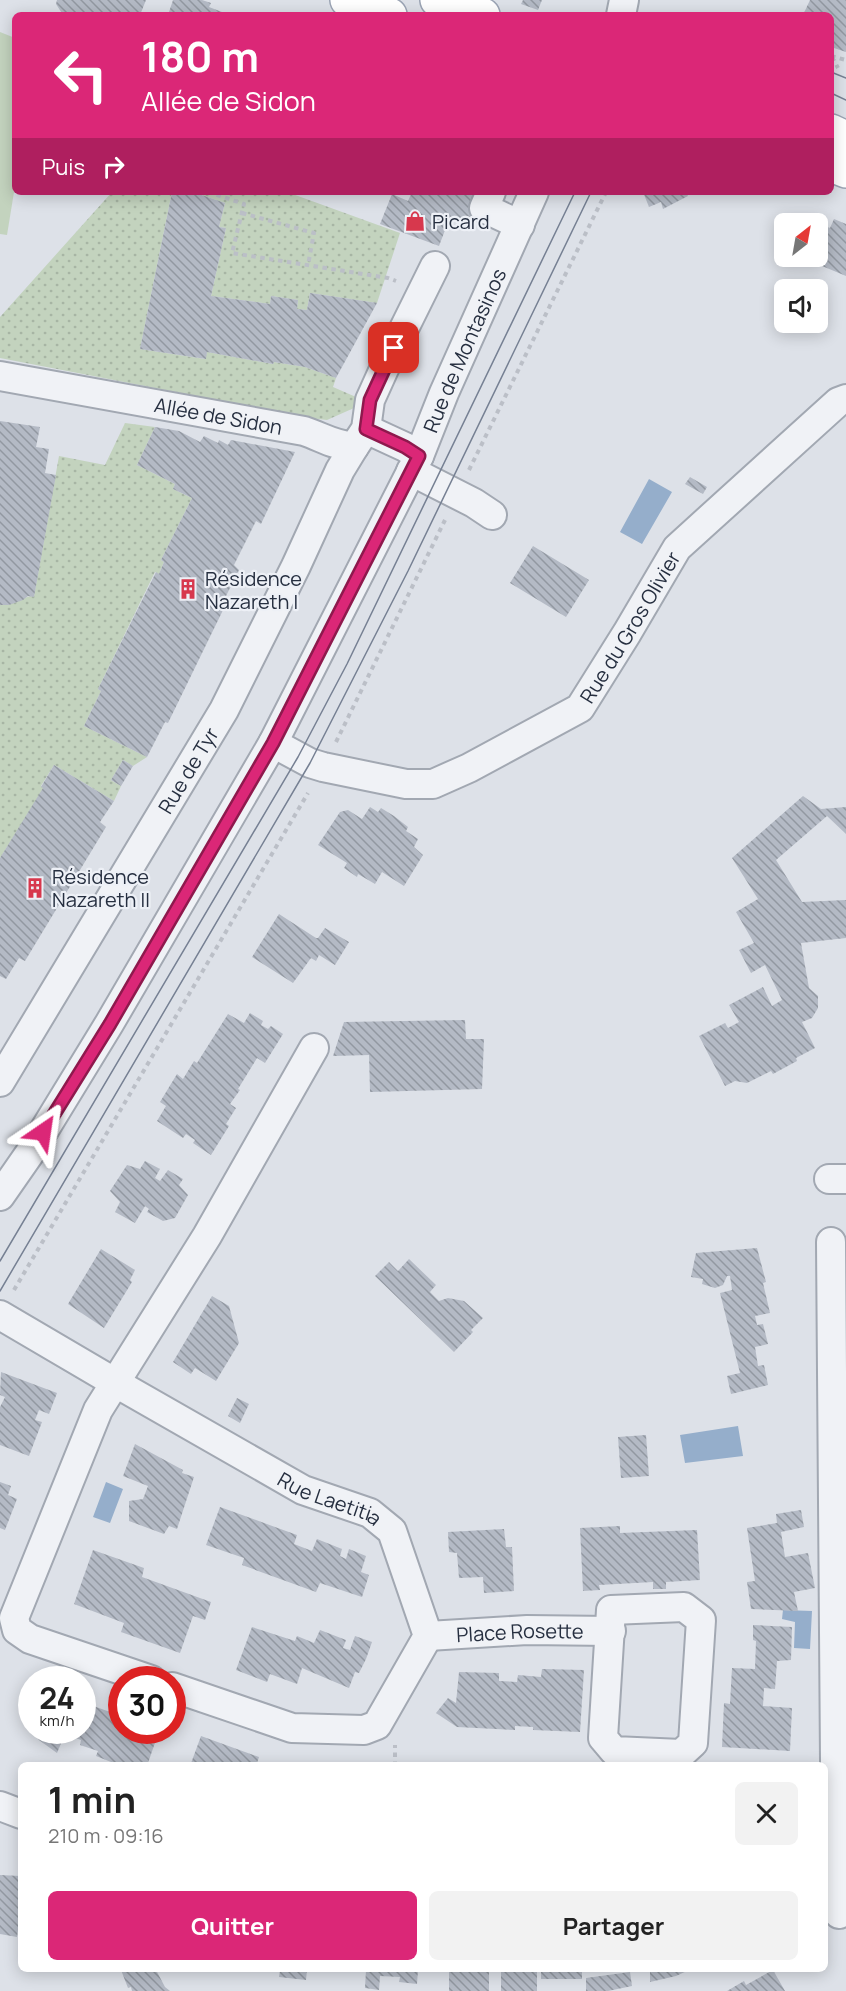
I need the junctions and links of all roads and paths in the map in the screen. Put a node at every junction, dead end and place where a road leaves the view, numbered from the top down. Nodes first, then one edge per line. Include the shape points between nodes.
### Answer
1 (347, 0) edge
2 (438, 0) edge
3 (381, 12) edge
4 (474, 12) edge
5 (834, 61) edge
6 (838, 68) dead end
7 (217, 195) edge
8 (489, 195) edge
9 (533, 195) edge
10 (242, 213) junction
11 (520, 225) junction
12 (308, 265) junction
13 (435, 266) dead end
14 (421, 293) junction
15 (0, 376) edge
16 (846, 399) edge
17 (360, 438) junction
18 (415, 463) junction
19 (492, 515) dead end
20 (273, 743) junction
21 (314, 1048) dead end
22 (0, 1082) edge
23 (0, 1196) edge
24 (831, 1242) dead end
25 (0, 1315) edge
26 (114, 1382) junction
27 (611, 1630) junction
28 (428, 1635) junction
29 (110, 1666) edge
30 (186, 1692) edge
31 (0, 1806) edge
32 (18, 1813) edge
33 (18, 1822) edge
34 (0, 1823) edge
35 (837, 1913) edge

1 - 3 main road
2 - 4 main road
5 - 6 path
7 - 10 path via 244,204
8 - 11 street via 484,208
9 - 11 street, Rue de Montasinos
10 - 12 path via 314,233
10 - 12 path via 232,253
11 - 18 street, Rue de Montasinos
12 - 14 path via 388,278
13 - 14 street
14 - 17 street via 370,400
15 - 17 street, Allée de Sidon via 304,431 327,442
16 - 20 street, Rue du Gros Olivier via 789,445 677,548 580,708 433,784 406,784 323,767
17 - 18 street, Allée de Sidon via 405,447
17 - 22 street, Rue de Tyr via 340,470 224,710
18 - 19 street, Allée de Sidon
18 - 20 street, Rue de Montasinos
20 - 23 street, Rue de Montasinos via 110,1024
21 - 26 street via 207,1236
24 - 35 street
25 - 26 street, Rue Laetitia
26 - 28 street, Rue Laetitia via 303,1490 370,1513 392,1531
26 - 29 street via 98,1410 14,1618 16,1630 30,1639
27 - 27 street, Place Rosette via 611,1610 684,1607 702,1620 693,1743 681,1754 614,1751 603,1738
27 - 28 street, Place Rosette
28 - 30 street via 377,1725 364,1730 292,1728
31 - 32 street
33 - 34 street

